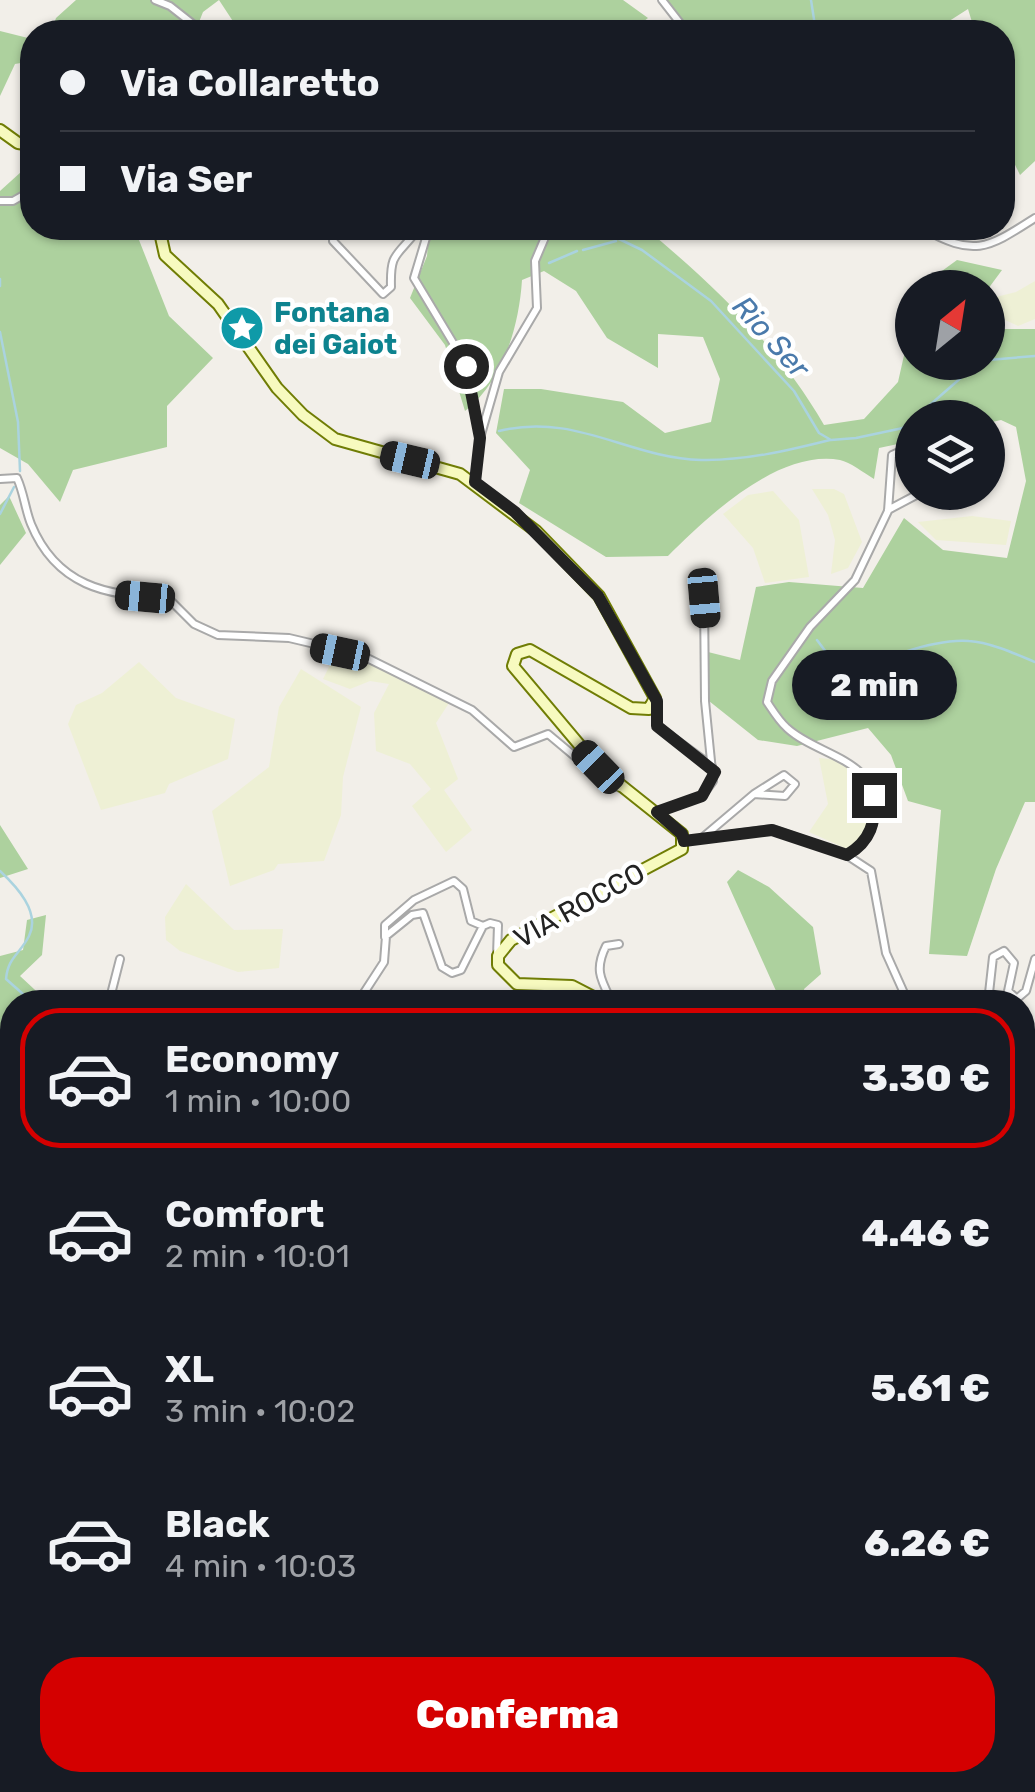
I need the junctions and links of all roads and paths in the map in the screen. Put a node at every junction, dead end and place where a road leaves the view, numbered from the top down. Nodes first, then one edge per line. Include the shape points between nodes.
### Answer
1 (154, 0) edge
2 (662, 0) edge
3 (188, 20) edge
4 (678, 20) edge
5 (162, 240) edge
6 (334, 240) edge
7 (408, 240) edge
8 (425, 240) edge
9 (543, 240) edge
10 (948, 240) edge
11 (1002, 240) edge
12 (480, 438) junction
13 (895, 454) edge
14 (0, 480) edge
15 (475, 482) junction
16 (895, 507) edge
17 (888, 511) junction
18 (704, 598) dead end
19 (655, 698) junction
20 (715, 772) junction
21 (627, 790) junction
22 (754, 794) junction
23 (657, 812) junction
24 (701, 839) junction
25 (684, 841) junction
26 (847, 855) junction
27 (483, 926) junction
28 (385, 937) junction
29 (618, 944) dead end
30 (120, 959) dead end
31 (1035, 959) edge
32 (498, 965) junction
33 (113, 990) edge
34 (366, 990) edge
35 (580, 990) edge
36 (606, 990) edge
37 (903, 990) edge
38 (989, 990) edge
39 (1008, 990) edge
40 (1027, 990) edge

1 - 3 street
2 - 4 street
5 - 15 street via 165,256 218,304 276,388 303,415 335,439
6 - 7 street via 382,294 391,287 389,264
8 - 12 street via 414,278 466,366
9 - 12 street via 534,261 538,308 499,372
10 - 11 street via 980,248
12 - 15 street
13 - 17 street
14 - 21 street via 17,478 39,541 86,587 168,597 194,624 218,635 289,638 361,655 472,710 514,747 548,734
15 - 19 street via 515,512 598,596
16 - 17 street
17 - 26 street via 856,580 810,626 772,681 767,702 788,729 844,757 867,782 872,830
18 - 20 street via 705,701
19 - 20 street via 657,726
19 - 21 street via 640,711 530,650 514,660 520,678 578,746
20 - 23 street via 702,796
21 - 23 street
22 - 22 street via 786,796 795,784 784,775
22 - 24 street
23 - 25 street
24 - 25 street
24 - 26 street via 772,830
25 - 32 street, VIA ROCCO via 676,853 511,940
26 - 37 street via 871,871 886,953
27 - 28 street, VIA ROCCO via 471,922 464,890 454,881 414,900 385,924
27 - 28 street, VIA ROCCO via 460,970 452,973 442,967 423,913
27 - 32 street, VIA ROCCO via 498,925
28 - 34 street, VIA ROCCO via 384,962
29 - 36 street, VIA ROCCO via 606,946 598,966
30 - 33 street
31 - 40 street
32 - 35 street, VIA ROCCO via 517,984
38 - 39 street via 993,957 1004,951 1014,964

